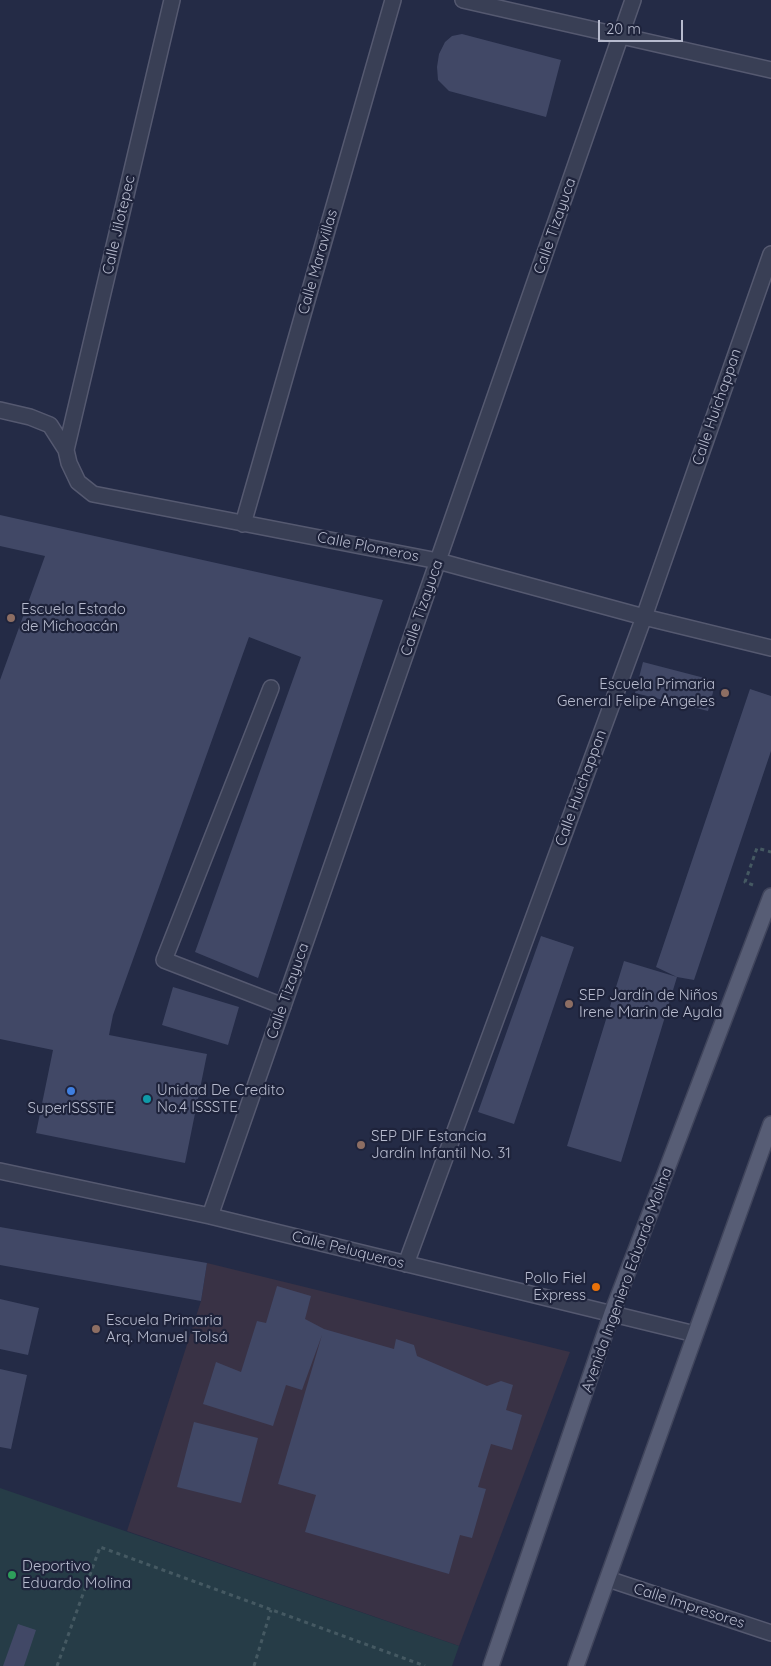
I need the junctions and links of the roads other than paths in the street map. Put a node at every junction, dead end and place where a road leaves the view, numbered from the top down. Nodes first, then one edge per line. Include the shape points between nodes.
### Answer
1 (172, 0) edge
2 (393, 0) edge
3 (463, 0) edge
4 (633, 0) edge
5 (620, 37) junction
6 (771, 70) edge
7 (771, 254) edge
8 (0, 410) edge
9 (66, 450) junction
10 (243, 524) junction
11 (438, 561) junction
12 (644, 617) junction
13 (771, 648) edge
14 (272, 688) dead end
15 (771, 896) edge
16 (283, 1006) junction
17 (771, 1124) edge
18 (0, 1171) edge
19 (210, 1216) junction
20 (406, 1264) junction
21 (612, 1313) junction
22 (695, 1334) junction
23 (608, 1579) junction
24 (771, 1633) edge
25 (491, 1666) edge
26 (576, 1666) edge

1 - 9 street, Calle Jilotepec
2 - 10 street, Calle Maravillas
3 - 5 street
4 - 5 street, Calle Tizayuca
5 - 6 street
5 - 11 street, Calle Tizayuca
7 - 12 street, Calle Huichappan
8 - 9 street, Calle Plomeros via 50,425
9 - 10 street, Calle Plomeros via 78,482 93,494
10 - 11 street, Calle Plomeros
11 - 12 street, Calle Plomeros
11 - 16 street, Calle Tizayuca
12 - 13 street, Calle Plomeros
12 - 20 street, Calle Huichappan
14 - 16 street via 164,960
15 - 21 main road, Avenida Ingeniero Eduardo Molina
16 - 19 street, Calle Tizayuca
17 - 22 main road
18 - 19 street, Calle Peluqueros
19 - 20 street, Calle Peluqueros
20 - 21 street, Calle Peluqueros
21 - 22 street, Calle Peluqueros
21 - 25 main road, Avenida Ingeniero Eduardo Molina
22 - 23 main road
23 - 24 street, Calle Impresores
23 - 26 main road

